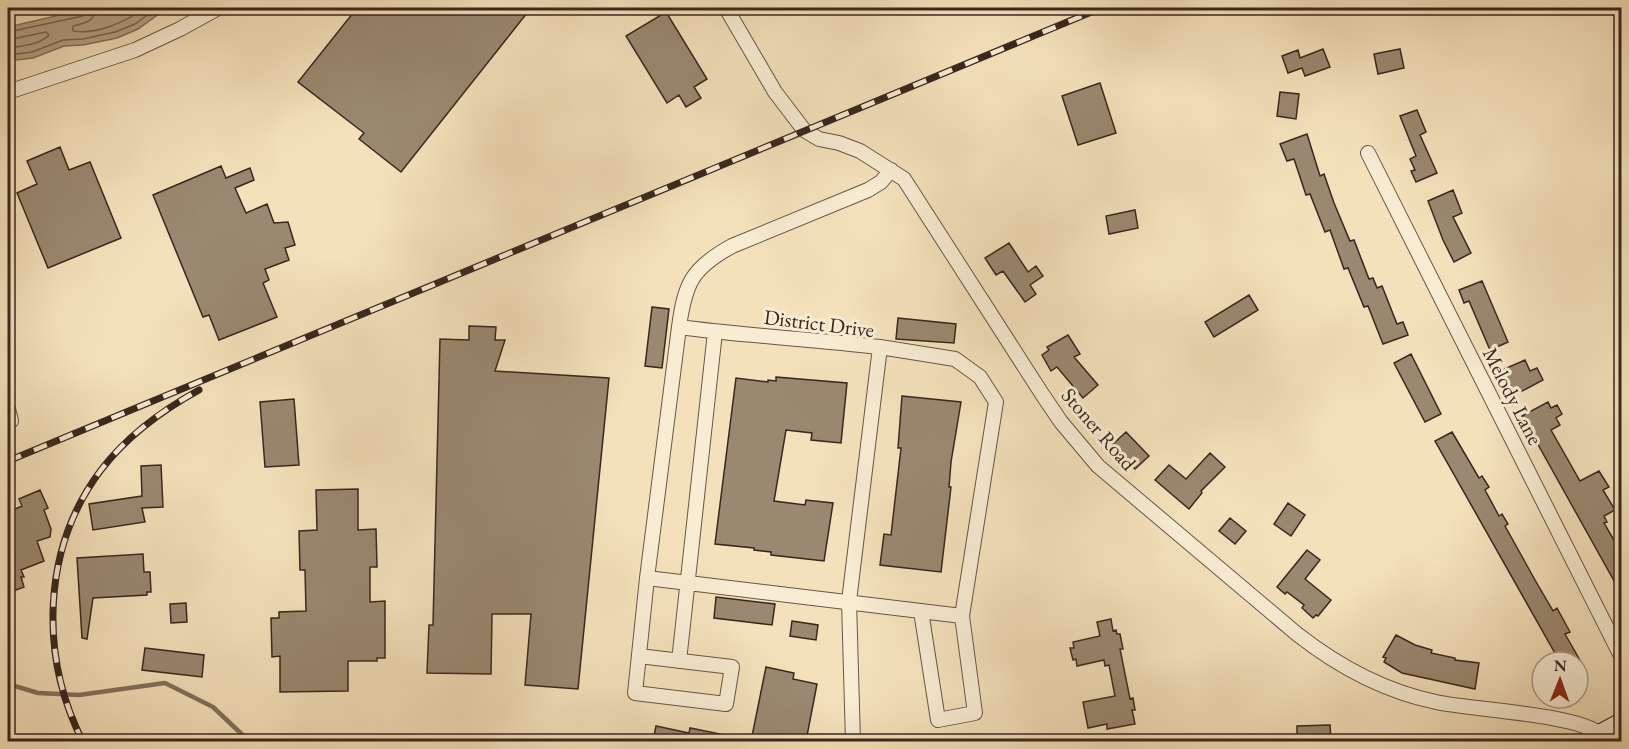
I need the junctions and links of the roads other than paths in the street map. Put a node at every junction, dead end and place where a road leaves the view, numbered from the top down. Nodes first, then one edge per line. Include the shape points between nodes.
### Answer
1 (218, 8) edge
2 (726, 8) edge
3 (8, 92) edge
4 (1368, 153) dead end
5 (891, 170) junction
6 (679, 327) junction
7 (716, 332) junction
8 (880, 347) junction
9 (647, 578) junction
10 (687, 582) junction
11 (849, 601) junction
12 (921, 611) junction
13 (962, 616) junction
14 (639, 656) junction
15 (1622, 658) edge
16 (679, 661) junction
17 (1622, 723) edge
18 (1594, 738) edge
19 (853, 741) edge

1 - 3 street via 135,50
2 - 5 street, Stoner Road via 775,92 804,130 819,139 860,151
4 - 15 street, Melody Lane
5 - 6 street via 868,190 716,255 687,287
5 - 18 street, Stoner Road via 904,179 1042,394 1098,466 1297,634 1360,676 1409,695 1463,707 1571,721 1595,729
6 - 7 street, District Drive
6 - 9 street
7 - 8 street, District Drive
7 - 10 street
8 - 11 street, District Drive
8 - 13 street via 955,359 981,377 996,402
9 - 10 street
9 - 14 street
10 - 11 street
10 - 16 street
11 - 12 street
11 - 19 street, District Drive
12 - 13 street
12 - 13 street via 938,720 975,713
14 - 16 street
14 - 16 street via 635,693 726,704 732,667
17 - 18 main road

